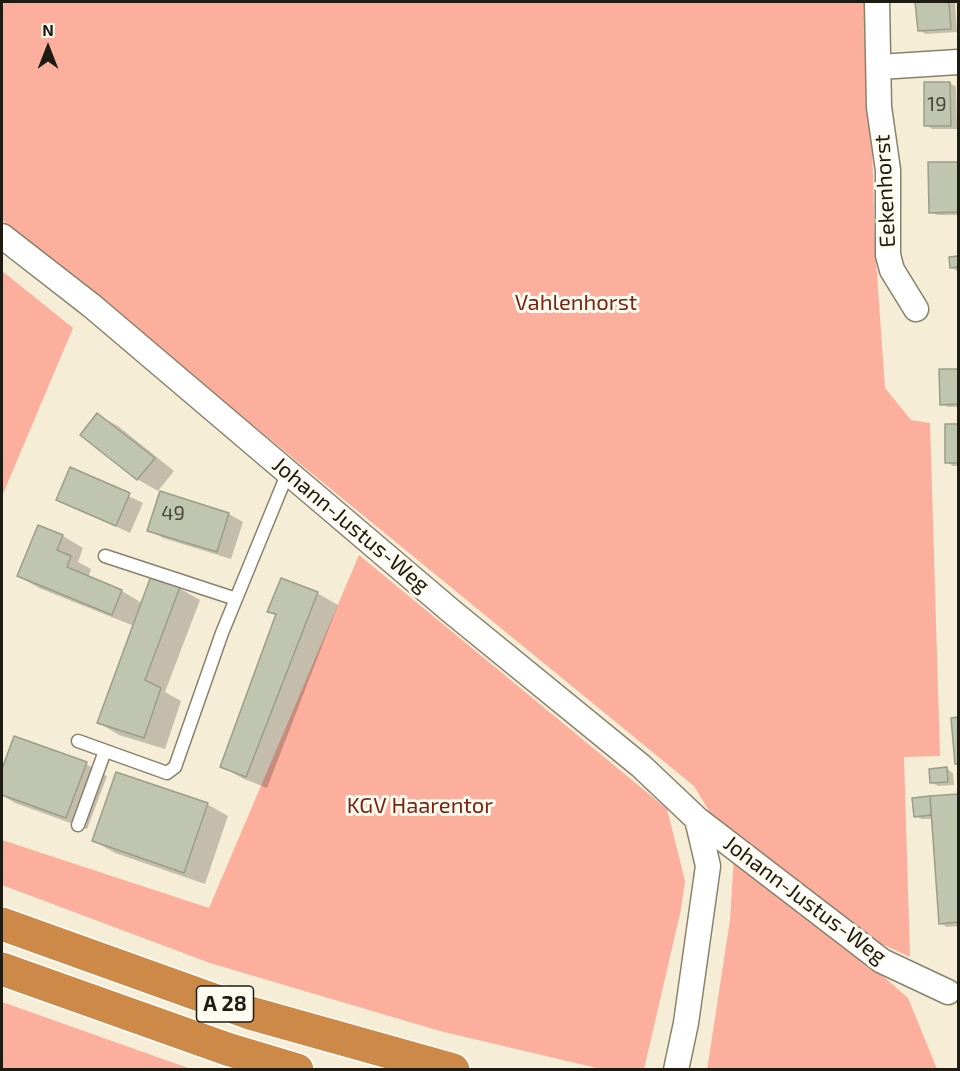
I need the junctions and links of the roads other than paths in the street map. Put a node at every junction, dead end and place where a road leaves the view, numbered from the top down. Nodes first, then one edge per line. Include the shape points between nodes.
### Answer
1 (877, 2) edge
2 (958, 62) edge
3 (879, 67) junction
4 (2, 236) edge
5 (916, 309) dead end
6 (288, 472) junction
7 (105, 556) dead end
8 (236, 599) junction
9 (78, 741) dead end
10 (105, 751) junction
11 (697, 819) junction
12 (78, 825) dead end
13 (2, 924) edge
14 (2, 969) edge
15 (948, 992) dead end
16 (297, 1070) edge
17 (453, 1070) edge
18 (676, 1070) edge

1 - 3 street, Eekenhorst
2 - 3 street
3 - 5 street, Eekenhorst via 879,107 888,170 888,255 892,270
4 - 6 street, Johann-Justus-Weg via 92,306
6 - 8 lane
6 - 11 street, Johann-Justus-Weg via 641,766
7 - 8 lane
8 - 10 lane via 175,767 167,773
9 - 10 lane
10 - 12 lane
11 - 15 street, Johann-Justus-Weg via 882,961
11 - 18 street, Johann-Justus-Weg via 708,866
13 - 17 highway, A 28 via 250,1013
14 - 16 highway, A 28

